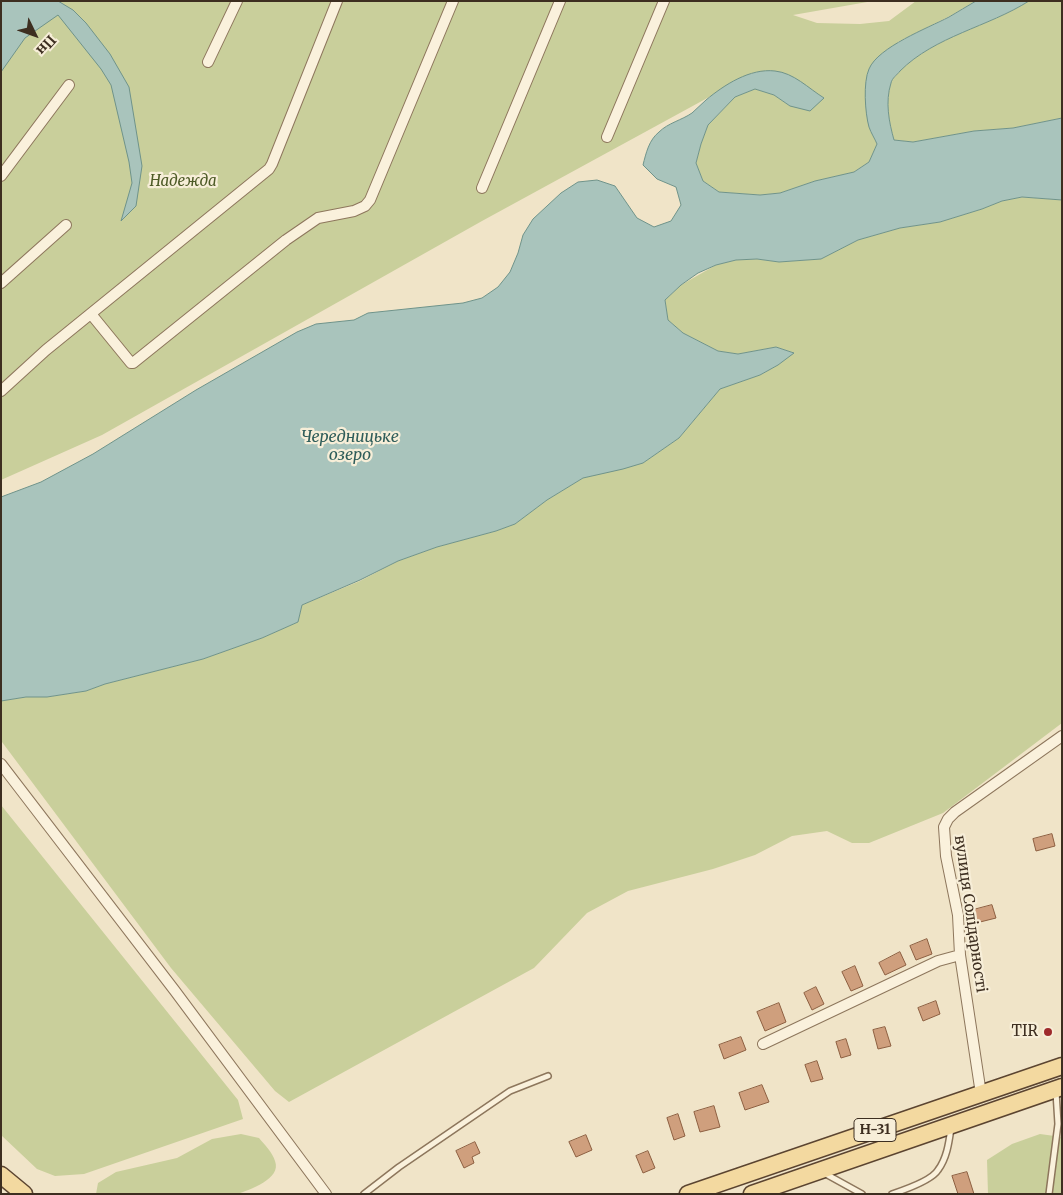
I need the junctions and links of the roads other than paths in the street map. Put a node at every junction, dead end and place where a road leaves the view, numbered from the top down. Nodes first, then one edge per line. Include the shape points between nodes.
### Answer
1 (237, 1) edge
2 (337, 1) edge
3 (453, 1) edge
4 (560, 1) edge
5 (664, 1) edge
6 (208, 62) dead end
7 (70, 85) dead end
8 (608, 137) dead end
9 (1, 176) edge
10 (482, 188) dead end
11 (66, 225) dead end
12 (1, 283) edge
13 (91, 314) junction
14 (1, 391) edge
15 (1062, 736) edge
16 (1, 764) edge
17 (960, 955) junction
18 (763, 1044) dead end
19 (1062, 1066) edge
20 (548, 1076) dead end
21 (1059, 1088) edge
22 (981, 1094) junction
23 (952, 1125) junction
24 (820, 1171) junction
25 (1, 1176) edge
26 (24, 1194) edge
27 (326, 1194) edge
28 (364, 1194) edge
29 (688, 1194) edge
30 (752, 1194) edge
31 (862, 1194) edge
32 (892, 1194) edge
33 (1049, 1194) edge

1 - 6 street
2 - 13 street via 269,169
3 - 13 street via 365,206 318,218 286,240 134,364
4 - 10 street
5 - 8 street
7 - 9 street
11 - 12 street
13 - 14 street
15 - 17 street, вулиця Солідарності via 948,819 944,827 946,856 958,916
16 - 27 street
17 - 18 street via 938,960
17 - 22 street, вулиця Солідарності
19 - 22 main road, Н-31
20 - 28 lane via 510,1091
21 - 23 main road, Н-31
21 - 33 lane
22 - 29 main road, Н-31
23 - 24 main road, Н-31
23 - 32 lane via 946,1155 938,1172
24 - 30 main road, Н-31
24 - 31 lane
25 - 26 main road

